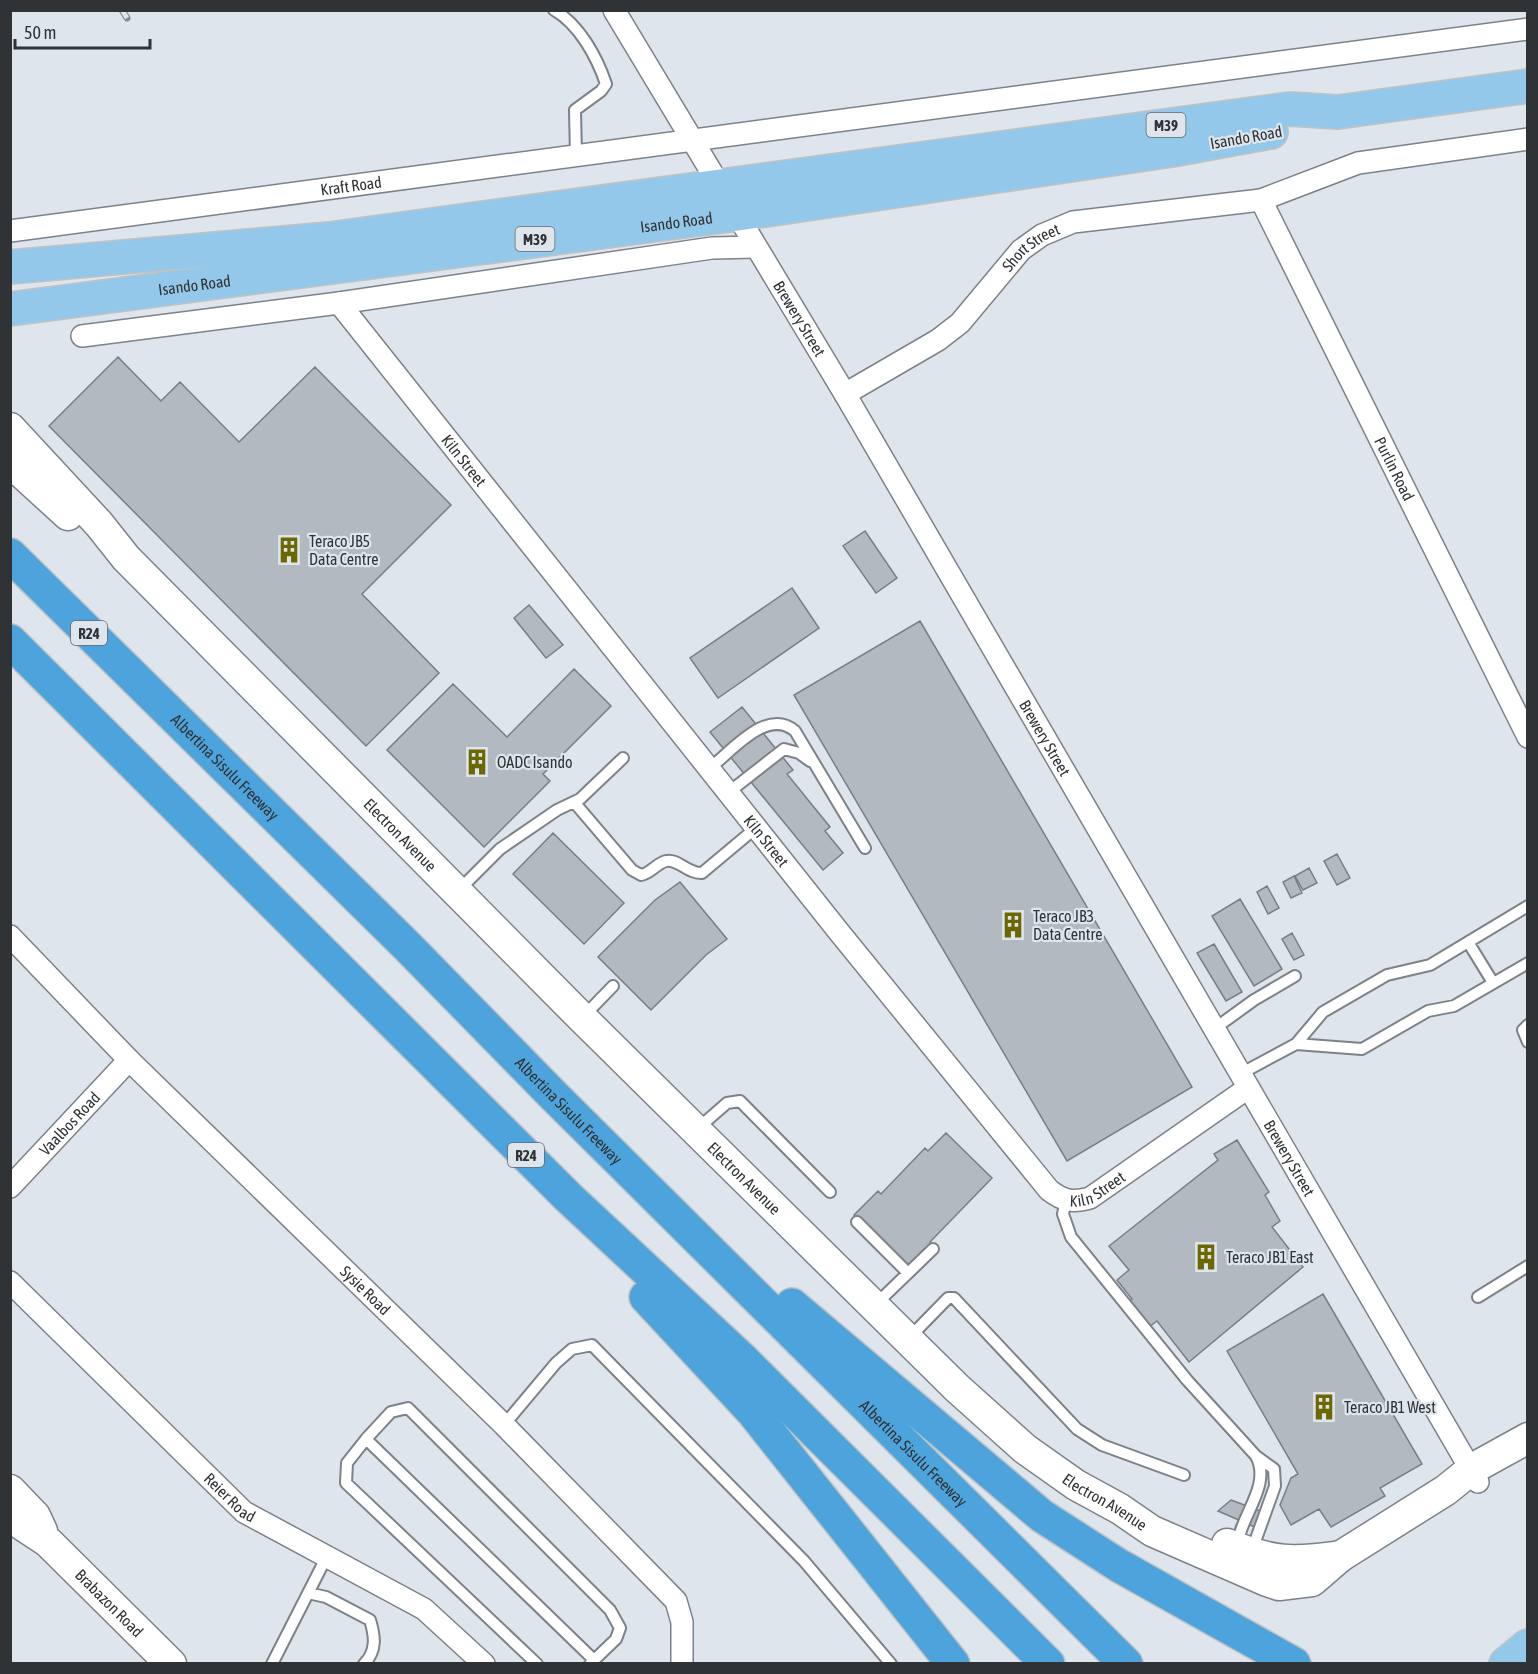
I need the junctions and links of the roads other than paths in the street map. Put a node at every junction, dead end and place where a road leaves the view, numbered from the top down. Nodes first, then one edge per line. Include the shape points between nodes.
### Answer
1 (554, 10) edge
2 (614, 10) edge
3 (1527, 28) edge
4 (1527, 86) edge
5 (1338, 112) junction
6 (1527, 139) edge
7 (692, 141) junction
8 (576, 156) junction
9 (720, 186) junction
10 (1261, 200) junction
11 (738, 213) junction
12 (10, 231) edge
13 (756, 247) junction
14 (10, 267) edge
15 (59, 303) junction
16 (339, 303) junction
17 (10, 309) edge
18 (10, 322) edge
19 (82, 336) dead end
20 (845, 394) junction
21 (10, 428) edge
22 (10, 462) edge
23 (10, 555) edge
24 (126, 558) junction
25 (10, 640) edge
26 (1527, 737) edge
27 (623, 758) dead end
28 (815, 765) junction
29 (710, 768) junction
30 (729, 792) junction
31 (574, 802) junction
32 (758, 827) junction
33 (865, 848) dead end
34 (459, 891) junction
35 (1527, 906) edge
36 (10, 936) edge
37 (1468, 942) junction
38 (1527, 963) edge
39 (1295, 976) dead end
40 (1492, 981) junction
41 (613, 986) dead end
42 (582, 1018) junction
43 (1527, 1025) edge
44 (1214, 1029) junction
45 (1527, 1042) edge
46 (1296, 1044) junction
47 (129, 1060) junction
48 (1244, 1081) junction
49 (696, 1130) junction
50 (10, 1187) edge
51 (830, 1192) dead end
52 (568, 1197) junction
53 (1066, 1200) junction
54 (681, 1219) junction
55 (857, 1222) dead end
56 (933, 1249) dead end
57 (1527, 1266) edge
58 (908, 1273) junction
59 (10, 1282) edge
60 (1478, 1297) dead end
61 (874, 1306) junction
62 (908, 1339) junction
63 (504, 1425) junction
64 (1527, 1438) edge
65 (366, 1439) junction
66 (1256, 1456) junction
67 (1527, 1458) edge
68 (1184, 1475) dead end
69 (1475, 1475) junction
70 (10, 1490) edge
71 (10, 1517) edge
72 (48, 1542) junction
73 (327, 1556) junction
74 (1244, 1558) junction
75 (308, 1593) junction
76 (1527, 1646) edge
77 (592, 1662) edge
78 (171, 1664) edge
79 (272, 1664) edge
80 (364, 1664) edge
81 (484, 1664) edge
82 (537, 1664) edge
83 (682, 1664) edge
84 (891, 1664) edge
85 (953, 1664) edge
86 (1048, 1664) edge
87 (1126, 1664) edge
88 (1294, 1664) edge
89 (1506, 1664) edge

1 - 8 lane via 572,25 599,63 606,84 575,110
2 - 7 street, Brewery Street
3 - 7 street
4 - 5 main road, Isando Road / M39
5 - 9 main road, Isando Road / M39 via 1290,109
5 - 11 main road, Isando Road / M39 via 1294,128 1172,150
6 - 10 street via 1358,163
7 - 8 street, Kraft Road
7 - 9 street, Brewery Street
8 - 12 street, Kraft Road
9 - 11 street, Brewery Street
9 - 14 main road, Isando Road / M39 via 329,239
10 - 20 street, Short Street via 1073,222 1041,235 1007,263 960,323
10 - 26 street, Purlin Road
11 - 13 street, Brewery Street
11 - 15 main road, Isando Road / M39
13 - 16 street via 712,248
13 - 20 street, Brewery Street
15 - 17 main road, Isando Road / M39
15 - 18 main road via 46,315
16 - 19 street
16 - 29 street, Kiln Street
20 - 44 street, Brewery Street
21 - 24 main road, Electron Avenue
22 - 24 main road, Electron Avenue via 90,535
23 - 54 highway, Albertina Sisulu Freeway / R24
24 - 34 main road, Electron Avenue
25 - 52 highway, R24
27 - 31 lane
28 - 29 lane via 795,731 779,722 759,728
28 - 30 lane via 799,753 784,749
28 - 33 lane
29 - 30 street, Kiln Street
30 - 32 street, Kiln Street
31 - 32 lane via 632,870 641,875 666,861 692,873 702,873
31 - 34 lane via 500,849
32 - 53 street, Kiln Street via 1041,1182
34 - 42 main road, Electron Avenue
35 - 37 lane
36 - 47 street, Sysie Road
37 - 40 lane
37 - 46 lane via 1430,965 1387,975 1323,1012
38 - 40 lane
39 - 44 lane
40 - 46 lane via 1454,1006 1428,1011 1362,1049
41 - 42 lane
42 - 49 main road, Electron Avenue
43 - 45 lane via 1523,1030
44 - 48 street, Brewery Street
46 - 48 lane
47 - 50 street, Vaalbos Road
47 - 63 street, Sysie Road
48 - 53 street, Kiln Street via 1100,1192 1082,1200
48 - 69 street, Brewery Street
49 - 51 lane via 727,1103 740,1101
49 - 61 main road, Electron Avenue
52 - 85 highway via 592,1239 753,1412
52 - 86 highway, R24 via 742,1359
53 - 66 lane via 1063,1214 1071,1237 1186,1380
54 - 87 highway, Albertina Sisulu Freeway / R24
54 - 88 highway via 779,1294 1042,1516 1118,1565
55 - 58 lane
56 - 58 lane
57 - 60 lane
58 - 61 lane
59 - 73 street, Reier Road via 236,1505
61 - 62 main road, Electron Avenue
62 - 68 lane via 937,1307 954,1298 1077,1429 1102,1445
62 - 74 main road, Electron Avenue via 1025,1449 1076,1485 1152,1531
63 - 83 street, Sysie Road via 676,1601 682,1622
63 - 84 lane via 556,1363 572,1349 592,1345 804,1561
64 - 69 main road, Electron Avenue
65 - 77 lane
65 - 77 lane via 391,1412 408,1408 610,1610 620,1628 616,1639
65 - 82 lane via 347,1463 346,1483
66 - 74 lane via 1262,1474
66 - 74 lane via 1274,1469 1275,1486
67 - 69 main road, Electron Avenue
69 - 74 main road, Electron Avenue via 1341,1556 1312,1581 1279,1585
70 - 72 main road, Brabazon Road via 35,1516
71 - 72 main road, Brabazon Road
72 - 78 main road, Brabazon Road
73 - 75 lane
73 - 81 street, Reier Road via 424,1609
75 - 79 lane
75 - 80 lane via 326,1597 370,1620 374,1646
76 - 89 main road

